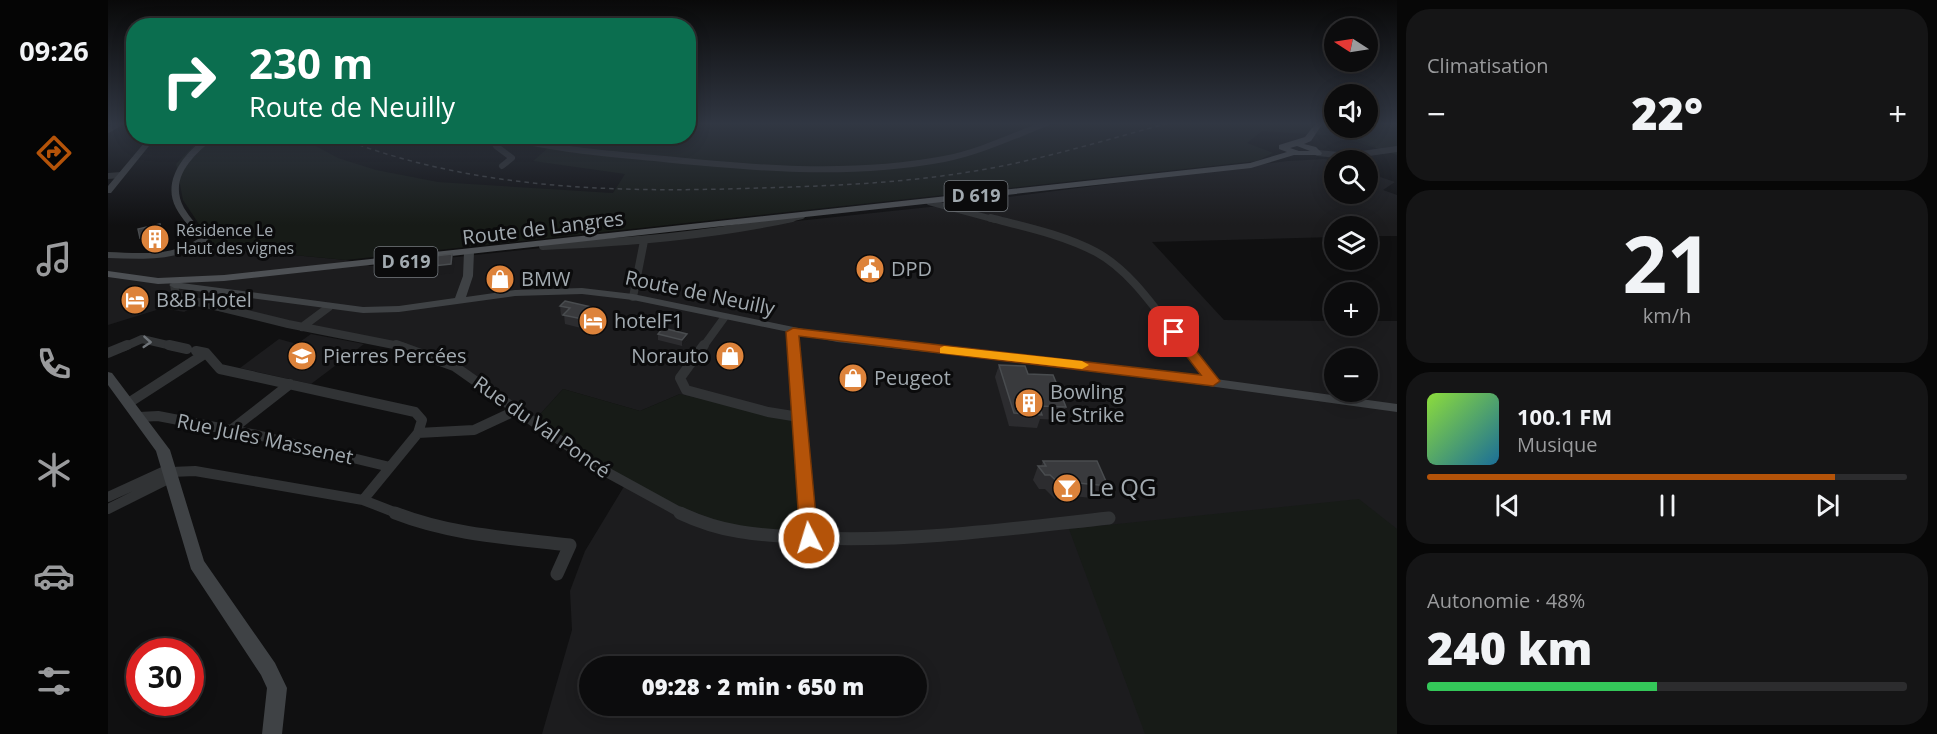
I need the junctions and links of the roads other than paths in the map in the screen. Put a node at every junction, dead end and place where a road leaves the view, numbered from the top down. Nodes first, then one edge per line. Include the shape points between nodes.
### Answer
1 (136, 157) edge
2 (189, 157) edge
3 (511, 157) edge
4 (651, 157) edge
5 (950, 157) edge
6 (1272, 157) edge
7 (502, 166) dead end
8 (121, 175) junction
9 (108, 176) edge
10 (108, 191) edge
11 (929, 202) junction
12 (732, 227) junction
13 (644, 241) junction
14 (543, 246) junction
15 (469, 253) junction
16 (108, 255) edge
17 (108, 276) edge
18 (468, 276) junction
19 (174, 285) junction
20 (633, 297) junction
21 (479, 298) junction
22 (459, 300) junction
23 (329, 307) junction
24 (724, 318) junction
25 (302, 327) junction
26 (793, 332) junction
27 (196, 351) junction
28 (108, 353) edge
29 (108, 375) edge
30 (1213, 381) junction
31 (290, 384) junction
32 (129, 402) junction
33 (1397, 408) edge
34 (514, 411) junction
35 (139, 417) junction
36 (799, 417) junction
37 (231, 430) junction
38 (418, 432) junction
39 (390, 467) junction
40 (170, 472) junction
41 (108, 497) edge
42 (363, 500) junction
43 (108, 509) edge
44 (1109, 518) dead end
45 (809, 538) junction
46 (557, 574) dead end
47 (272, 734) edge

1 - 8 street
2 - 16 street via 177,179 177,201 202,240 186,250 165,255
3 - 7 street
4 - 5 street via 713,164 876,168
6 - 11 main road, D 619 via 1251,165
8 - 9 street
8 - 10 street
11 - 12 main road, D 619
11 - 30 street via 1055,235 1098,253 1129,278
12 - 13 street
12 - 14 main road, Route de Langres / D 619
12 - 15 main road, D 619
13 - 14 street
13 - 20 street
14 - 15 main road, Route de Langres / D 619
15 - 17 main road, Route de Langres / D 619 via 203,280
15 - 18 street
15 - 19 main road, Route de Langres / D 619
17 - 19 main road, Route de Langres / D 619
18 - 21 street
18 - 22 street
19 - 23 street, Route de Neuilly
19 - 25 street, Rue du Val Poncé via 176,296 182,298
20 - 21 street, Route de Neuilly via 559,290
20 - 24 street, Route de Neuilly
21 - 22 street, Route de Neuilly
22 - 23 street, Route de Neuilly via 387,310
23 - 25 street
24 - 26 street, Route de Neuilly
24 - 36 street via 680,378 686,390
25 - 34 street, Rue du Val Poncé via 416,351 454,366
26 - 30 street, Route de Neuilly
26 - 36 street
28 -> 27 street via 142,339
27 - 31 street via 220,369
27 - 32 street
29 - 32 street
30 - 33 street, Route de Neuilly
31 - 37 street
31 - 38 street via 415,412 422,420
32 - 35 street
34 - 38 street via 483,428 466,432
34 - 45 street, Rue du Val Poncé via 633,488 711,528 758,536
35 - 37 street, Rue Jules Massenet via 158,416
35 - 40 street via 162,450
36 - 45 street
37 - 39 street, Rue Jules Massenet
38 - 39 street
39 - 42 street
40 - 41 street
40 - 42 street via 195,471
40 - 43 street
40 - 47 street via 197,564 277,688
42 - 46 street via 440,529 570,545
44 - 45 street, Rue du Val Poncé via 934,538

